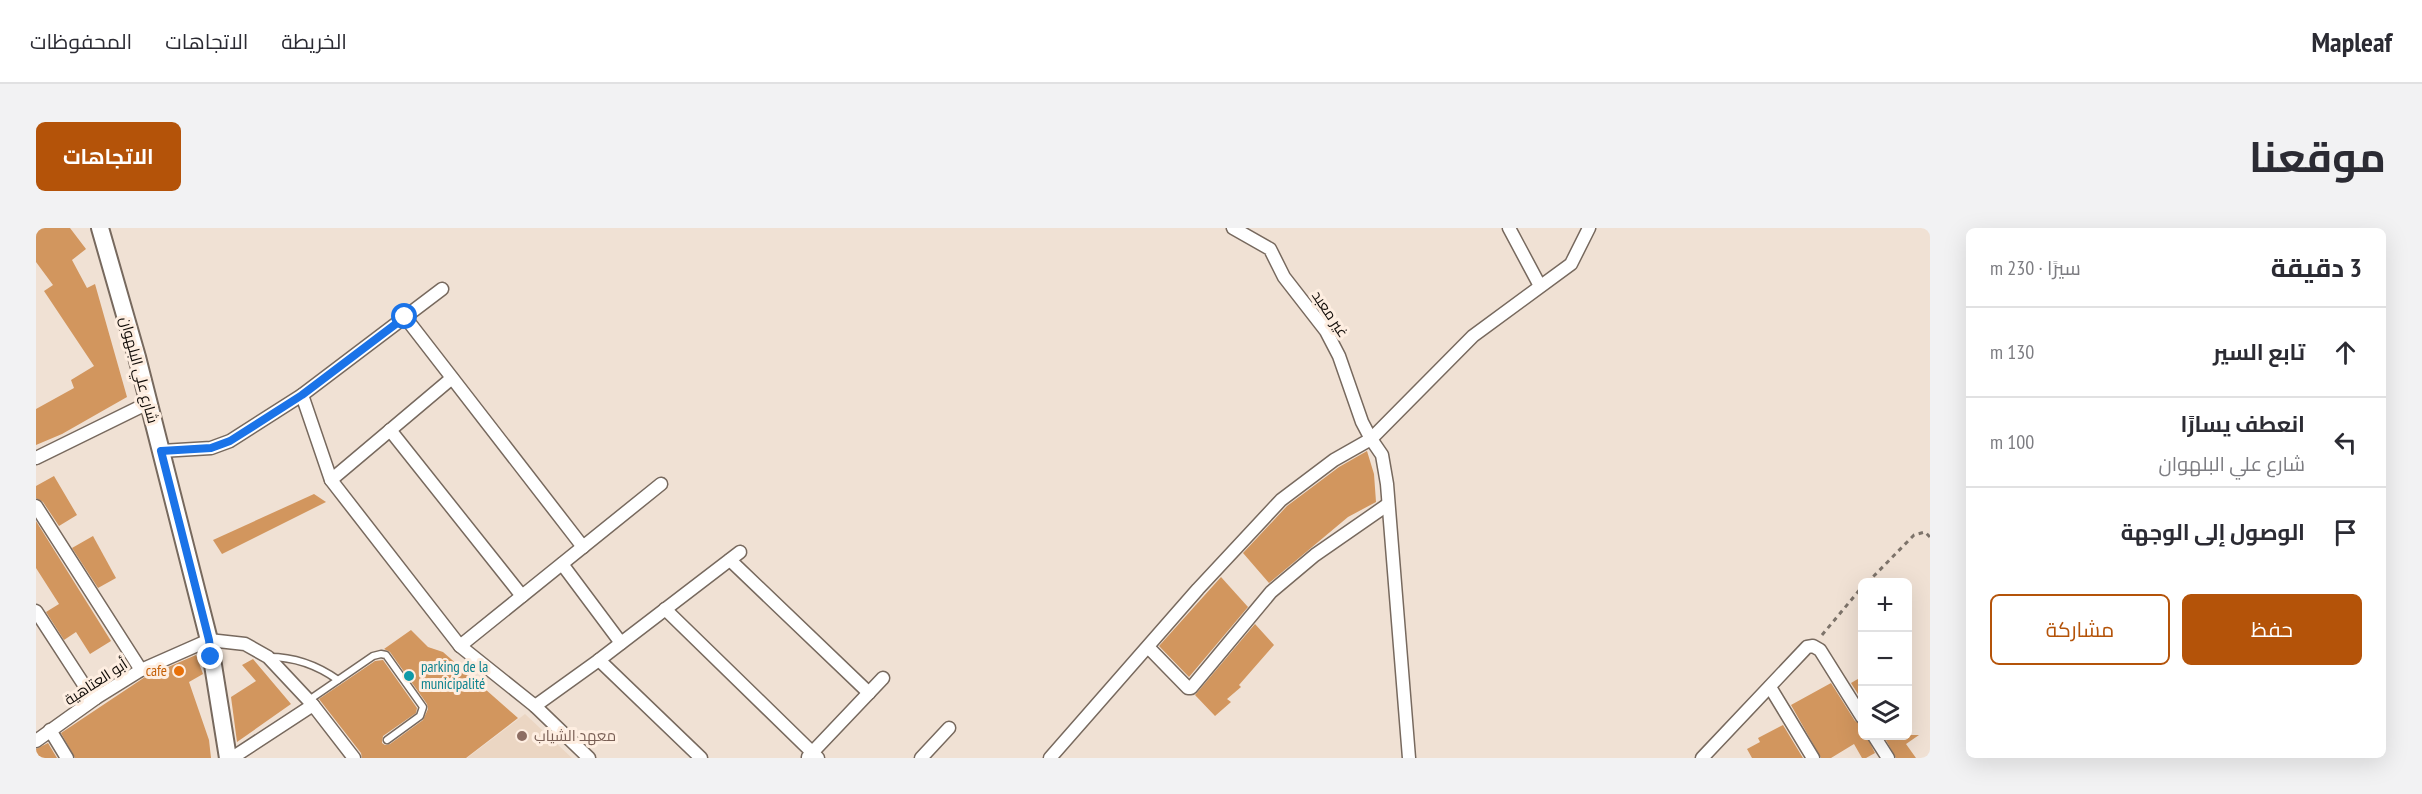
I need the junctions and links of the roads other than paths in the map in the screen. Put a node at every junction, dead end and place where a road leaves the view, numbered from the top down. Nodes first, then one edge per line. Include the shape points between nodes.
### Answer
1 (100, 228) edge
2 (1233, 228) edge
3 (1509, 228) edge
4 (1589, 228) edge
5 (1540, 286) junction
6 (442, 289) dead end
7 (405, 317) junction
8 (453, 378) junction
9 (302, 395) junction
10 (148, 403) junction
11 (390, 430) junction
12 (1371, 440) junction
13 (161, 451) junction
14 (36, 458) edge
15 (332, 480) junction
16 (661, 484) dead end
17 (1387, 505) junction
18 (36, 506) edge
19 (583, 547) junction
20 (561, 564) junction
21 (522, 596) junction
22 (665, 609) junction
23 (36, 611) edge
24 (209, 640) junction
25 (621, 643) junction
26 (460, 646) junction
27 (1148, 647) junction
28 (268, 657) junction
29 (599, 660) junction
30 (141, 670) junction
31 (884, 678) dead end
32 (338, 680) junction
33 (1770, 687) junction
34 (869, 693) junction
35 (96, 698) junction
36 (311, 702) junction
37 (535, 706) junction
38 (1858, 709) edge
39 (949, 728) dead end
40 (50, 730) junction
41 (387, 740) dead end
42 (1877, 740) edge
43 (36, 741) edge
44 (348, 756) edge
45 (812, 756) edge
46 (67, 758) edge
47 (230, 758) edge
48 (589, 758) edge
49 (701, 758) edge
50 (921, 758) edge
51 (1050, 758) edge
52 (1408, 758) edge
53 (1702, 758) edge
54 (1813, 758) edge
55 (1888, 758) edge

1 - 10 street, شارع علي البلهوان
2 - 12 street, غير معبد via 1270,249 1284,277 1326,331
3 - 5 street
4 - 5 street via 1570,264
5 - 12 street via 1473,336
6 - 7 street
7 - 8 street
7 - 9 street
8 - 11 street
8 - 19 street
9 - 13 street via 230,441 211,448
9 - 15 street
10 - 13 street, شارع علي البلهوان
10 - 14 street
11 - 15 street
11 - 21 street
12 - 17 street, غير معبد via 1382,455
12 - 27 street via 1334,460 1281,500
13 - 24 street, شارع علي البلهوان
15 - 26 street
16 - 19 street
17 - 27 street via 1271,592 1191,688
17 - 52 street, غير معبد
18 - 30 street
19 - 20 street
20 - 21 street
20 - 25 street
21 - 26 street
22 - 25 street
22 - 34 street via 735,556
22 - 45 street
23 - 35 street
24 - 28 street via 245,644
24 - 30 street, أبو العتاهية
24 - 47 street, شارع علي البلهوان
25 - 29 street
26 - 37 street
27 - 51 street
28 - 32 lane via 310,664
28 - 36 street
29 - 37 street
29 - 49 street
30 - 35 street, أبو العتاهية
31 - 34 street
32 - 36 lane
32 - 41 lane via 376,654 389,658 423,710
33 - 38 street via 1813,646 1820,650
33 - 53 street
33 - 54 street
34 - 45 street
35 - 40 street, أبو العتاهية
36 - 44 street
36 - 47 street
37 - 48 street
39 - 50 street
40 - 43 street, أبو العتاهية
40 - 46 street
42 - 55 street

